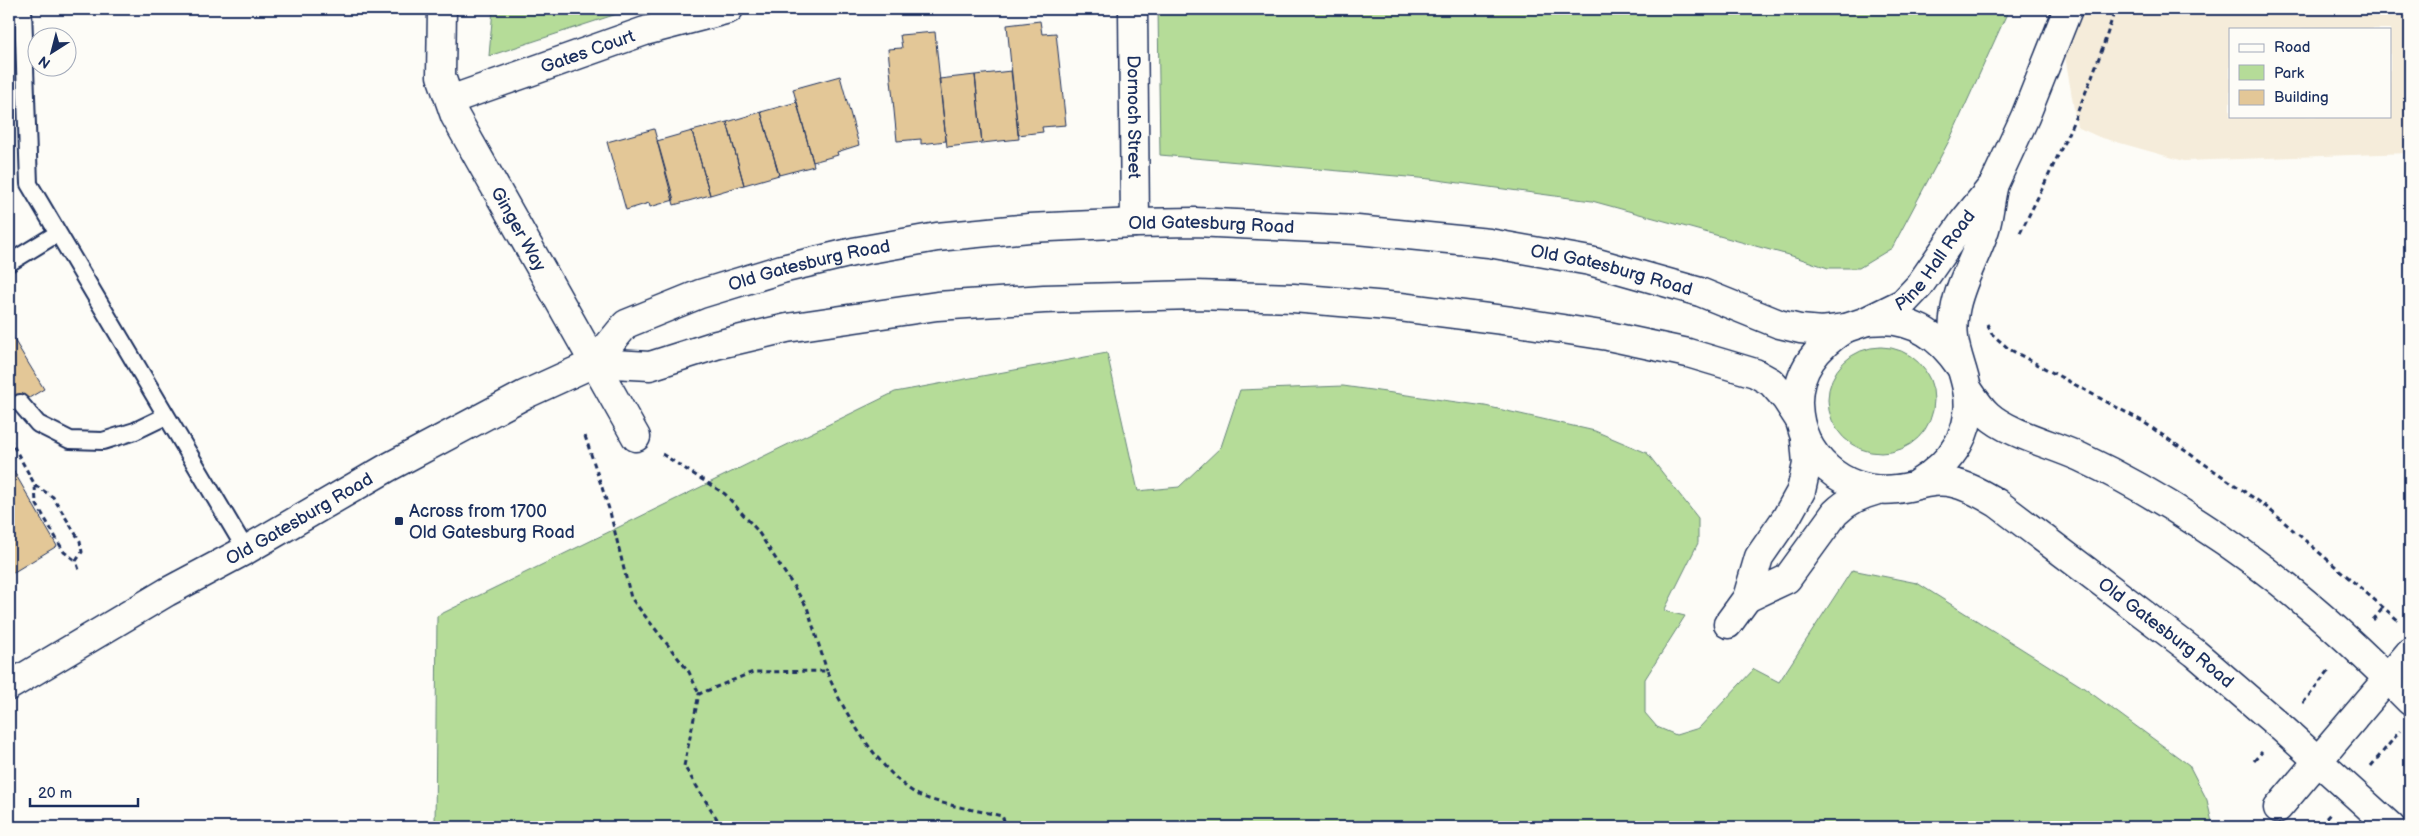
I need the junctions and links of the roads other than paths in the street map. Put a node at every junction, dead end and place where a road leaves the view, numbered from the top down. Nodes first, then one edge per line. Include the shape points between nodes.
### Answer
1 (23, 9) edge
2 (442, 9) edge
3 (729, 9) edge
4 (1133, 9) edge
5 (2068, 9) edge
6 (450, 100) junction
7 (1994, 184) junction
8 (1135, 223) junction
9 (58, 233) junction
10 (9, 263) edge
11 (1855, 325) junction
12 (594, 363) junction
13 (1963, 377) junction
14 (20, 403) dead end
15 (166, 416) junction
16 (1802, 430) junction
17 (636, 437) road end
18 (1918, 483) junction
19 (1878, 490) junction
20 (246, 550) junction
21 (1747, 598) junction
22 (1728, 624) dead end
23 (2410, 652) edge
24 (2388, 678) junction
25 (9, 686) edge
26 (2410, 701) edge
27 (2318, 760) junction
28 (2278, 808) dead end
29 (2390, 827) edge

1 - 9 lane via 29,184
2 - 6 street, Ginger Way via 441,76
3 - 6 street, Gates Court via 645,31
4 - 8 street, Dornoch Street
5 - 7 street, Pine Hall Road via 2026,117
6 - 12 street, Ginger Way via 455,116
7 - 11 street, Pine Hall Road via 1919,286 1902,304
7 - 13 street, Pine Hall Road via 1985,228 1955,308 1954,343
8 - 11 street, Old Gatesburg Road via 1195,222 1358,230 1490,243 1590,261 1648,276 1800,330 1822,331
8 - 12 street, Old Gatesburg Road via 937,237 782,269 700,294 626,324
9 - 10 lane
9 - 15 lane
11 - 13 street, Old Gatesburg Road via 1892,320 1919,327 1942,343
11 - 16 street, Pine Hall Road via 1824,344 1807,366 1799,392
12 - 16 street, Old Gatesburg Road via 650,366 716,345 787,328 937,306 1063,298 1194,295 1293,298 1511,321 1688,353 1755,373 1771,382 1786,399
12 - 17 street, Ginger Way
12 - 20 street, Old Gatesburg Road via 524,395 387,468
13 - 18 street, Pine Hall Road via 1969,407 1959,444 1949,460
13 - 24 street, Old Gatesburg Road via 1988,415 2005,427 2080,457 2142,488 2201,525 2311,609
14 - 15 lane via 38,424 70,440 103,441 135,431
15 - 20 lane
16 - 19 street, Old Gatesburg Road via 1813,453 1834,475 1863,488
16 - 21 street, Pine Hall Road via 1807,464 1801,491 1759,557
18 - 19 street
18 - 27 street, Old Gatesburg Road via 1952,483 1974,490 1997,503 2194,653
19 - 21 street, Pine Hall Road via 1859,495 1844,504 1787,579
20 - 25 street, Old Gatesburg Road via 167,592
21 - 22 street, Pine Hall Road
23 - 24 street
24 - 26 street, Old Gatesburg Road
24 - 27 street
27 - 28 street
27 - 29 street, Old Gatesburg Road

